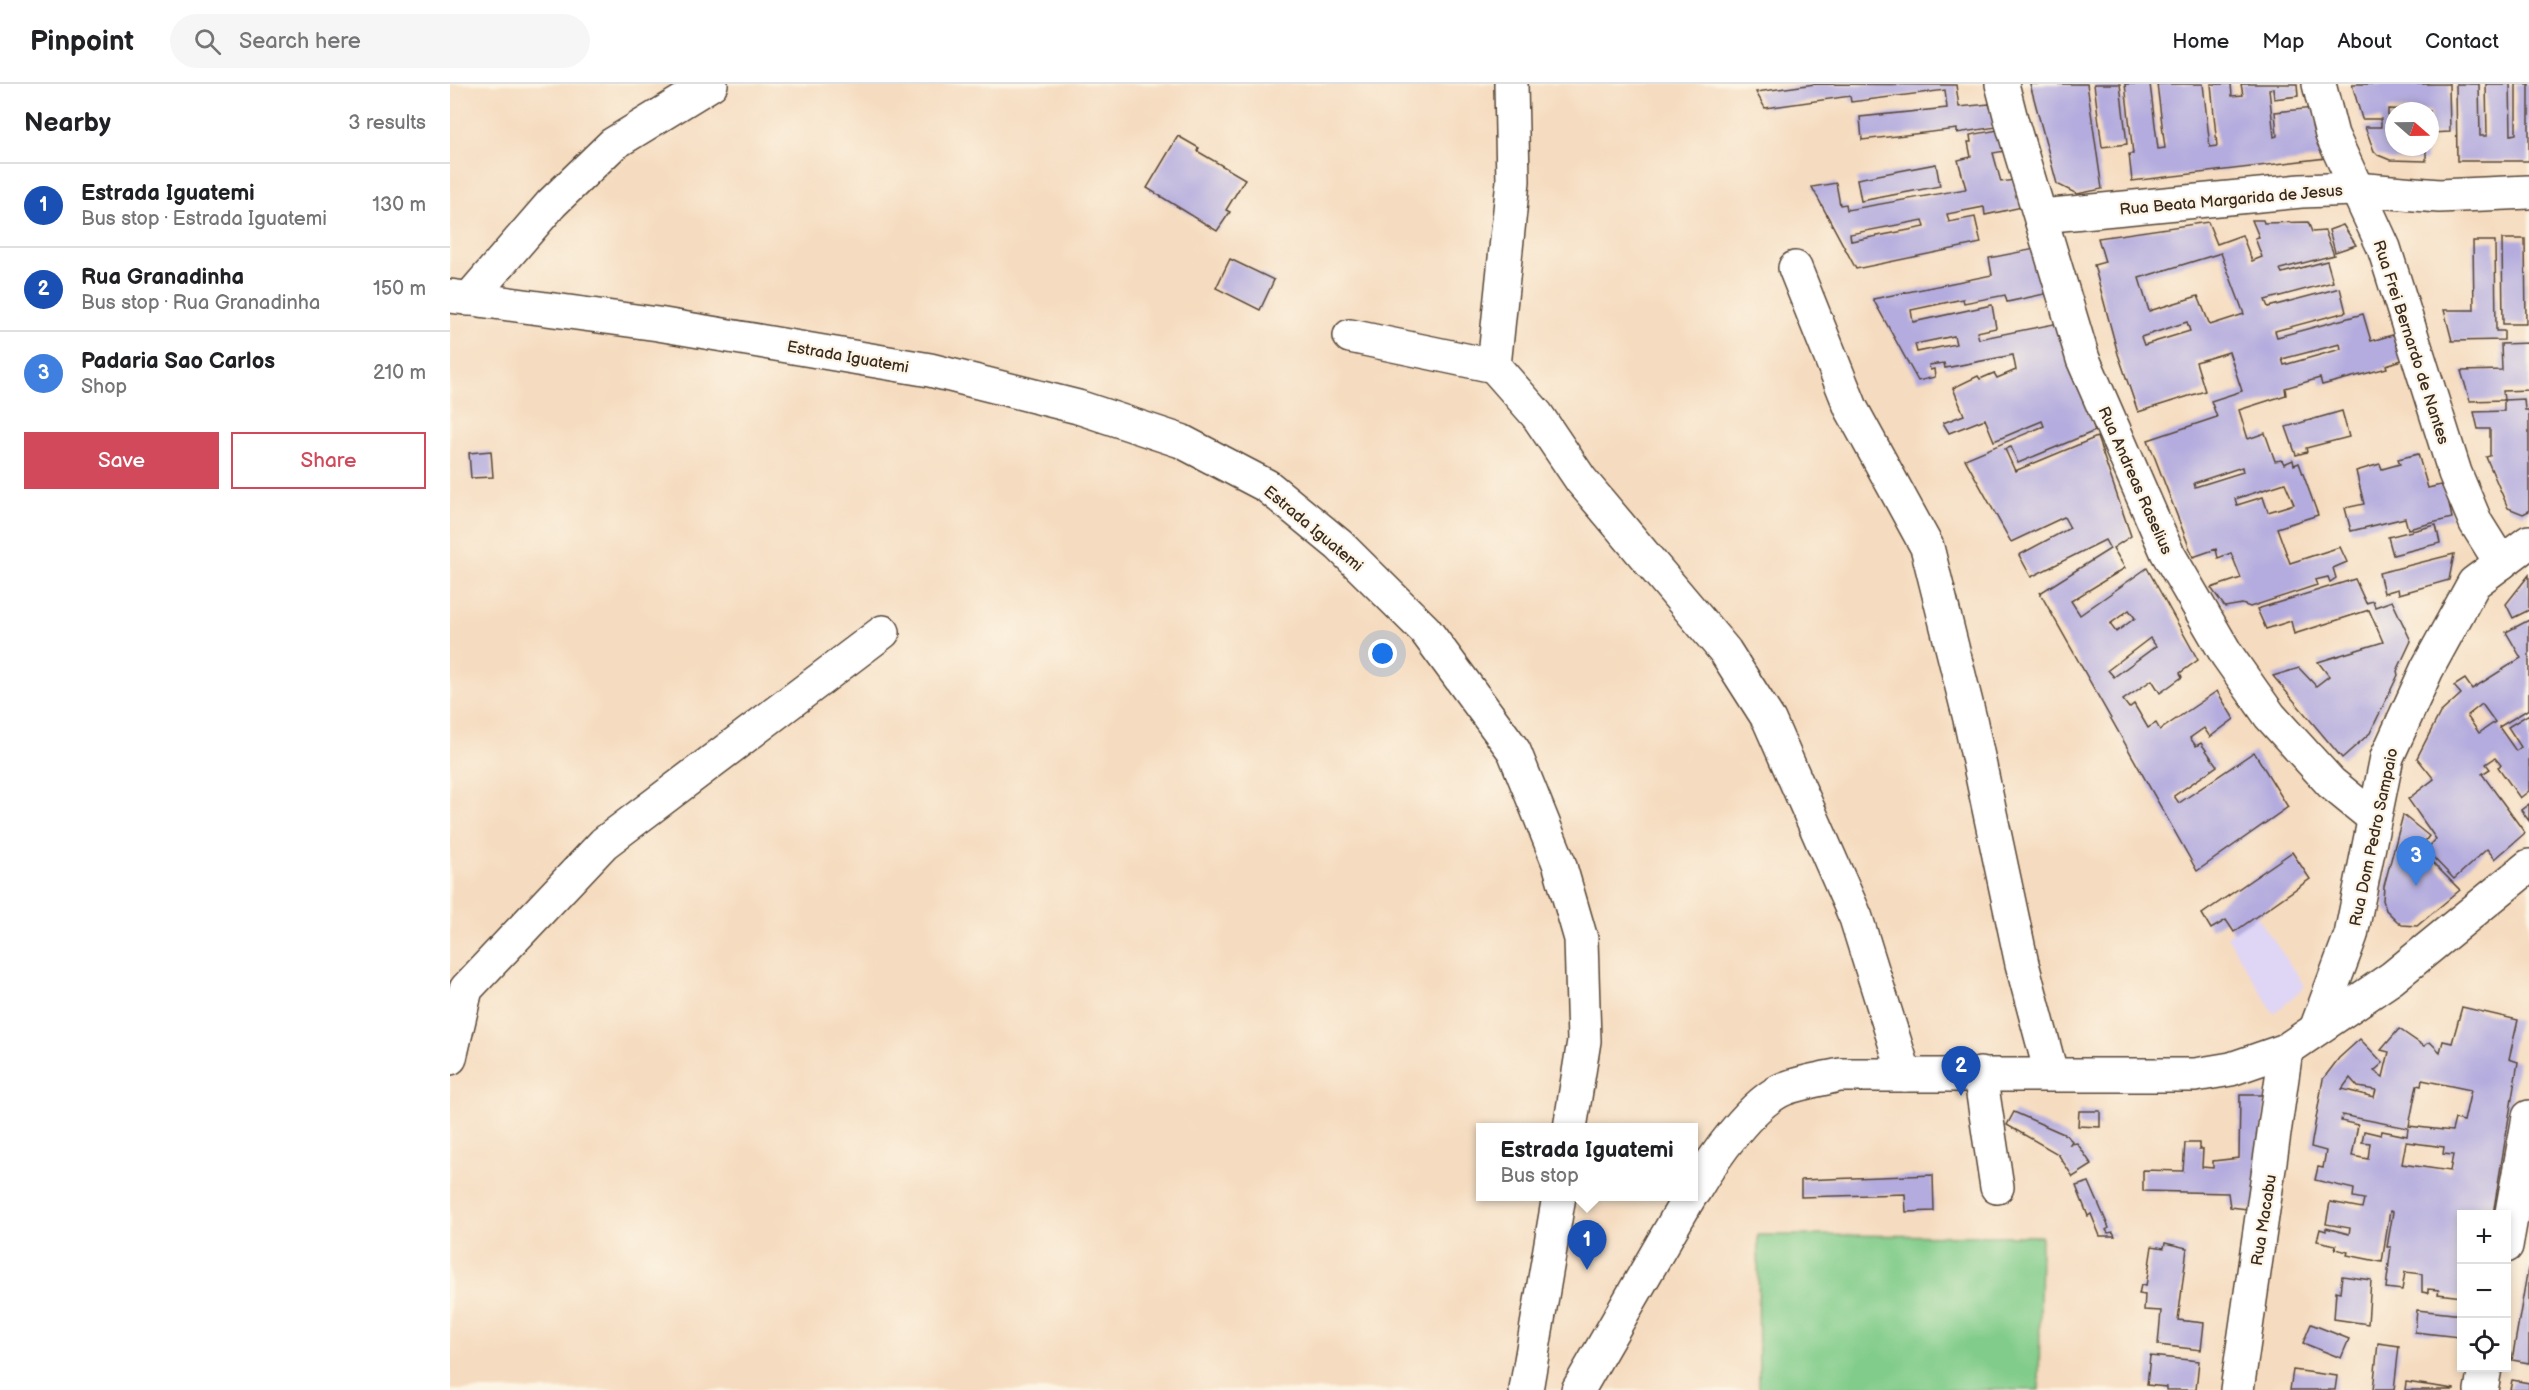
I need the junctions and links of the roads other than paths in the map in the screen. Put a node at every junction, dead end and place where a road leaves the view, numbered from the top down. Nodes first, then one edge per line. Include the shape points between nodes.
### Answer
1 (711, 84) edge
2 (1511, 84) edge
3 (2002, 84) edge
4 (2319, 84) edge
5 (2355, 189) junction
6 (2529, 192) edge
7 (2041, 216) junction
8 (1796, 268) dead end
9 (459, 298) edge
10 (1350, 336) dead end
11 (1494, 366) junction
12 (2529, 542) edge
13 (2502, 563) junction
14 (883, 632) dead end
15 (2374, 819) junction
16 (2529, 866) edge
17 (2316, 1029) junction
18 (2286, 1050) junction
19 (450, 1058) edge
20 (2050, 1073) junction
21 (1980, 1074) junction
22 (1905, 1075) junction
23 (2529, 1117) edge
24 (1571, 1123) edge
25 (1698, 1186) edge
26 (1997, 1186) dead end
27 (1558, 1201) edge
28 (1688, 1201) edge
29 (2511, 1218) edge
30 (2484, 1372) edge
31 (1526, 1390) edge
32 (1578, 1390) edge
33 (2237, 1390) edge
34 (2481, 1390) edge

1 - 9 street via 613,144
2 - 11 street via 1513,181
3 - 7 street, Rua Andreas Raselius
4 - 5 street, Rua Frei Bernardo de Nantes via 2332,135
5 - 6 street, Rua Beata Margarida de Jesus via 2439,196
5 - 7 street, Rua Beata Margarida de Jesus via 2211,198
5 - 13 street, Rua Frei Bernardo de Nantes via 2384,248 2455,473 2476,523
7 - 15 street, Rua Andreas Raselius via 2083,359 2167,552 2227,655 2270,716 2331,783
8 - 20 street via 1851,408 1928,547
9 - 24 street, Estrada Iguatemi via 658,324 930,370 1078,407 1181,441 1267,486 1339,545 1425,630 1514,751 1558,863 1581,939 1584,1041
10 - 11 street
11 - 22 street via 1536,415 1581,480 1725,651 1769,720 1856,918
12 - 13 street, Rua Dom Pedro Sampaio
13 - 15 street, Rua Dom Pedro Sampaio via 2474,583 2427,669 2387,756
14 - 19 street via 604,843 465,989
15 - 17 street, Rua Dom Pedro Sampaio via 2351,934
16 - 17 street via 2392,978
17 - 18 street
18 - 20 street via 2232,1070 2195,1075
18 - 33 street, Rua Macabu
20 - 21 street
21 - 22 street
21 - 26 street
22 - 25 street via 1840,1075 1785,1089 1763,1101
23 - 29 street
27 - 31 street
28 - 32 street
30 - 34 street

